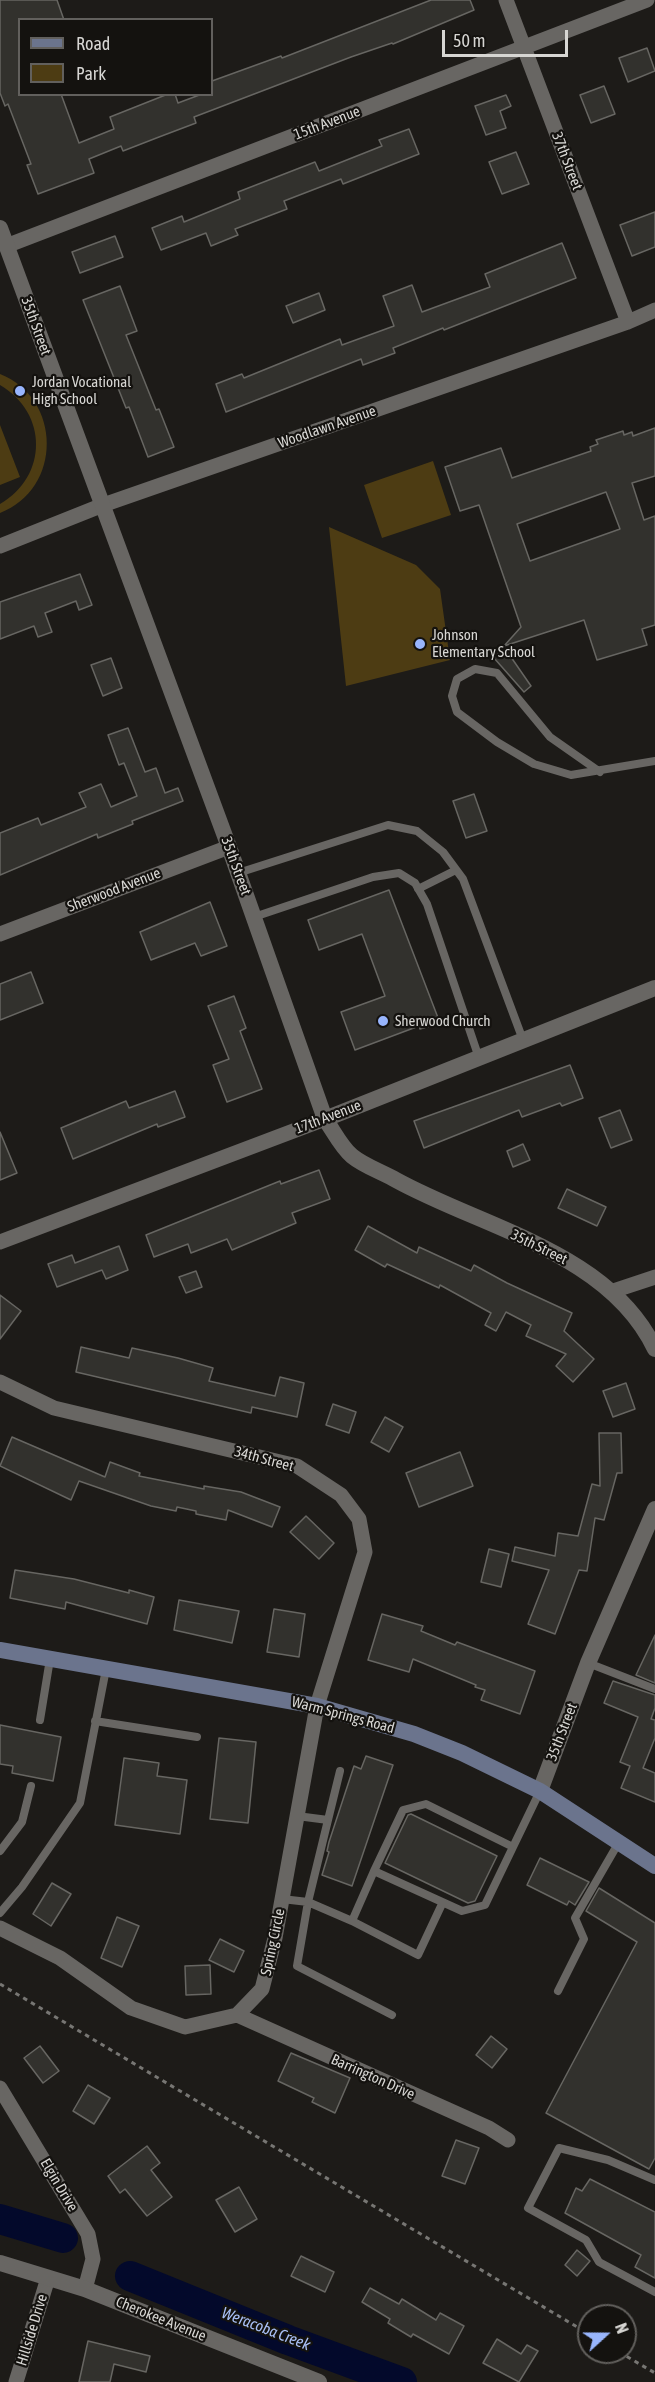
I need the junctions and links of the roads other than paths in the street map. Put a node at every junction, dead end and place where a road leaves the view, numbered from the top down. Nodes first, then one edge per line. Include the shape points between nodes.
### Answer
1 (506, 0) edge
2 (646, 0) edge
3 (525, 47) junction
4 (0, 228) edge
5 (6, 246) junction
6 (655, 310) edge
7 (628, 322) junction
8 (103, 505) junction
9 (0, 546) edge
10 (655, 761) edge
11 (600, 772) junction
12 (229, 847) junction
13 (456, 870) junction
14 (238, 873) junction
15 (418, 889) junction
16 (254, 917) junction
17 (0, 933) edge
18 (655, 988) edge
19 (523, 1040) junction
20 (479, 1058) junction
21 (325, 1119) junction
22 (0, 1242) edge
23 (655, 1277) edge
24 (612, 1291) junction
25 (655, 1349) edge
26 (0, 1382) edge
27 (654, 1515) edge
28 (0, 1650) edge
29 (50, 1659) junction
30 (588, 1663) junction
31 (106, 1669) junction
32 (655, 1689) edge
33 (316, 1706) junction
34 (40, 1720) dead end
35 (95, 1721) junction
36 (197, 1737) dead end
37 (340, 1771) dead end
38 (31, 1786) dead end
39 (540, 1791) junction
40 (297, 1816) junction
41 (328, 1820) junction
42 (619, 1842) junction
43 (513, 1847) junction
44 (0, 1851) edge
45 (655, 1866) edge
46 (374, 1871) junction
47 (282, 1899) junction
48 (309, 1902) junction
49 (442, 1904) junction
50 (0, 1913) edge
51 (352, 1921) junction
52 (0, 1928) edge
53 (558, 1992) dead end
54 (237, 2015) junction
55 (392, 2015) dead end
56 (0, 2088) edge
57 (508, 2140) dead end
58 (655, 2180) edge
59 (0, 2263) edge
60 (48, 2278) junction
61 (86, 2289) junction
62 (655, 2292) edge
63 (16, 2382) edge
64 (319, 2382) edge

1 - 3 street, 37th Street
2 - 3 street, 15th Avenue
3 - 5 street, 15th Avenue
3 - 7 street, 37th Street
4 - 5 street, 35th Street
5 - 8 street, 35th Street
6 - 7 street, Woodlawn Avenue
7 - 8 street, Woodlawn Avenue
8 - 9 street, Woodlawn Avenue
8 - 12 street, 35th Street
10 - 11 lane
11 - 11 lane via 571,775 543,767 497,742 458,712 452,696 457,679 475,669 497,673 550,737
12 - 14 street, 35th Street
12 - 17 street, Sherwood Avenue
13 - 14 lane via 443,852 417,831 388,825
13 - 15 lane
13 - 19 lane
14 - 16 street, 35th Street
15 - 16 lane via 416,883 399,873 373,877
15 - 20 lane via 428,904
16 - 21 street, 35th Street
18 - 19 street, 17th Avenue
19 - 20 street, 17th Avenue
20 - 21 street, 17th Avenue
21 - 22 street, 17th Avenue
21 - 24 street, 35th Street via 351,1156 430,1199 560,1255
23 - 24 street
24 - 25 street, 35th Street via 646,1331
26 - 33 street, 34th Street via 54,1408 297,1466 341,1495 359,1520 365,1552
27 - 30 street, 35th Street
28 - 29 main road, Warm Springs Road
29 - 31 main road, Warm Springs Road
29 - 34 lane
30 - 32 lane
30 - 39 street, 35th Street
31 - 33 main road, Warm Springs Road
31 - 35 lane
33 - 39 main road, Warm Springs Road via 414,1734
33 - 40 street, Spring Circle
35 - 36 lane
35 - 50 lane via 80,1803
37 - 41 lane
38 - 44 lane via 22,1822
39 - 42 main road, Warm Springs Road
39 - 43 lane
40 - 41 lane
40 - 47 street, Spring Circle
41 - 48 lane
42 - 45 main road, Warm Springs Road
42 - 53 lane via 575,1918 585,1939
43 - 46 lane via 426,1804 403,1810
43 - 49 lane via 485,1905 462,1911
46 - 49 lane
46 - 51 lane
47 - 48 lane
47 - 54 street, Spring Circle via 262,1989
48 - 51 lane
48 - 55 lane via 297,1965
49 - 51 lane via 418,1955
52 - 54 street via 60,1958 131,2008 185,2027
54 - 57 street, Barrington Drive
56 - 61 street, Elgin Drive via 88,2234 93,2259
58 - 62 lane via 608,2160 559,2148 528,2208 586,2240 599,2262
59 - 60 street, Cherokee Avenue
60 - 61 street, Cherokee Avenue
60 - 63 street, Hillside Drive
61 - 64 street, Cherokee Avenue

